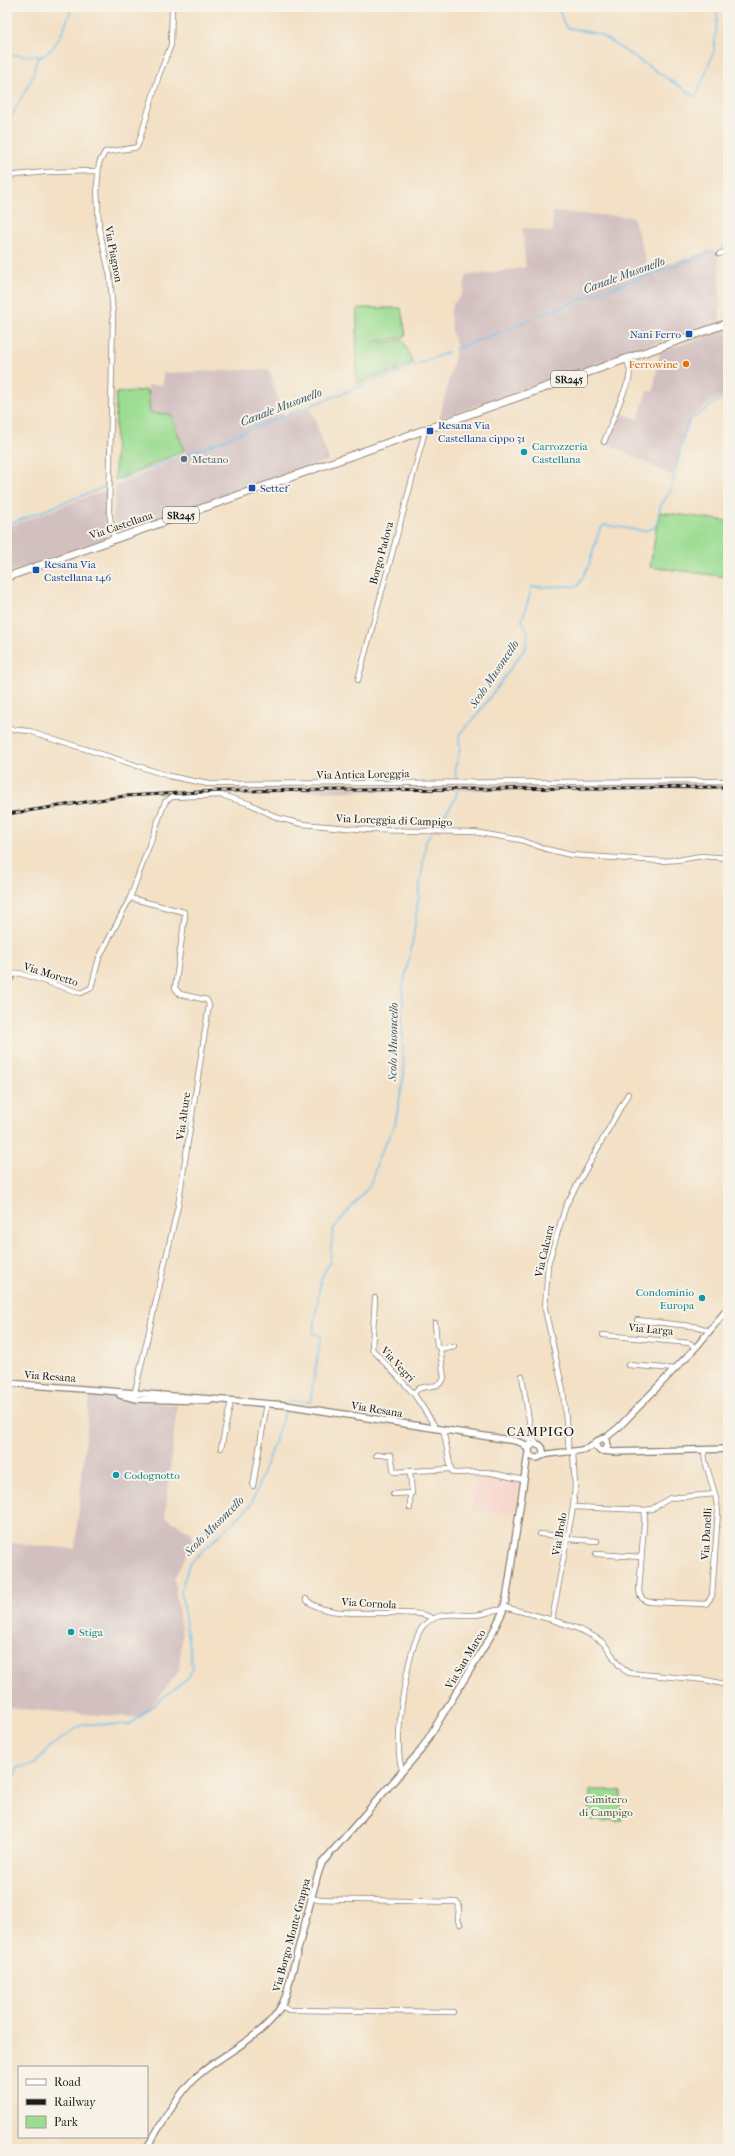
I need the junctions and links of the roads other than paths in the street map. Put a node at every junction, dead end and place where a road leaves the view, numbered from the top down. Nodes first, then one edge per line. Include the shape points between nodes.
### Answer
1 (172, 7) edge
2 (97, 171) junction
3 (7, 176) edge
4 (728, 250) edge
5 (719, 254) dead end
6 (728, 323) edge
7 (627, 359) junction
8 (423, 431) junction
9 (604, 442) dead end
10 (114, 539) junction
11 (7, 576) edge
12 (358, 680) dead end
13 (7, 729) edge
14 (728, 782) edge
15 (728, 858) edge
16 (130, 898) junction
17 (7, 986) edge
18 (628, 1094) dead end
19 (375, 1298) dead end
20 (728, 1308) edge
21 (637, 1320) dead end
22 (435, 1323) dead end
23 (710, 1331) junction
24 (603, 1335) dead end
25 (454, 1346) dead end
26 (695, 1348) junction
27 (440, 1349) junction
28 (628, 1365) dead end
29 (675, 1368) junction
30 (522, 1376) dead end
31 (7, 1383) edge
32 (414, 1394) junction
33 (134, 1396) junction
34 (231, 1401) junction
35 (267, 1403) junction
36 (440, 1428) junction
37 (531, 1434) junction
38 (596, 1442) junction
39 (607, 1442) junction
40 (533, 1447) junction
41 (221, 1448) dead end
42 (728, 1449) edge
43 (573, 1451) junction
44 (601, 1451) junction
45 (704, 1451) junction
46 (557, 1452) junction
47 (620, 1452) junction
48 (376, 1456) dead end
49 (539, 1457) junction
50 (451, 1469) junction
51 (526, 1471) junction
52 (410, 1472) junction
53 (524, 1480) junction
54 (253, 1486) dead end
55 (410, 1493) junction
56 (393, 1494) dead end
57 (715, 1494) junction
58 (573, 1507) junction
59 (410, 1508) dead end
60 (645, 1510) junction
61 (540, 1534) dead end
62 (567, 1538) junction
63 (597, 1541) dead end
64 (596, 1554) dead end
65 (641, 1557) junction
66 (306, 1599) dead end
67 (504, 1608) junction
68 (433, 1619) junction
69 (552, 1620) junction
70 (728, 1685) edge
71 (403, 1771) junction
72 (354, 1826) joint
73 (311, 1899) junction
74 (460, 1924) dead end
75 (281, 2006) junction
76 (453, 2012) dead end
77 (146, 2149) edge

1 - 2 street, Via Piagnon via 171,45 158,75 137,147 105,152
2 - 3 street
2 - 10 street, Via Piagnon via 97,212 110,276 113,315 109,512
4 - 5 street
6 - 7 main road, SR245
7 - 8 main road, SR245
7 - 9 street via 629,380
8 - 10 main road, Via Castellana / SR245
8 - 12 street, Borgo Padova via 424,436
10 - 11 main road, Via Castellana / SR245
13 - 14 street, Via Antica Loreggia via 30,731 169,776 208,784
15 - 16 street, Via Loreggia di Campigo via 701,856 660,861 572,855 522,840 478,832 316,826 284,820 224,795 172,797 165,802
16 - 17 street, Via Moretto via 98,958 93,984 88,991 81,993 19,973 13,975
16 - 33 street, Via Alture via 184,912 175,988 180,994 207,1000 209,1006 178,1206
18 - 43 street, Via Calcara via 566,1205 548,1264 545,1309
19 - 32 street, Via Vegri via 372,1349
20 - 23 street
21 - 23 street via 699,1327
22 - 27 street
23 - 26 street
24 - 26 street, Via Larga via 690,1343
25 - 27 street
26 - 29 street
27 - 32 street, Via Vegri via 443,1382 440,1385 419,1388
28 - 29 street
29 - 39 street via 613,1432
30 - 37 street
31 - 33 street, Via Resana via 91,1389
32 - 36 street, Via Vegri
33 - 34 street, Via Resana via 171,1395
34 - 35 street, Via Resana
34 - 41 street
35 - 36 street, Via Resana
35 - 54 street
36 - 40 street, Via Resana
36 - 50 street
37 - 40 street
37 - 40 street
38 - 39 street via 599,1439
38 - 43 street via 591,1447
38 - 44 street via 596,1448
39 - 44 street
39 - 47 street via 612,1450
40 - 46 street
40 - 49 street via 543,1452
40 - 49 street via 532,1458
40 - 51 street, Via San Marco
42 - 45 street
43 - 44 street
43 - 46 street
43 - 58 street, Via Brolo
44 - 47 street
45 - 47 street
45 - 57 street, Via Danelli
46 - 49 street
48 - 52 street via 391,1455 394,1472
49 - 51 street, Via San Marco
50 - 52 street
50 - 53 street via 453,1473 458,1474 483,1472
51 - 53 street, Via San Marco
52 - 55 street
53 - 67 street, Via San Marco
55 - 56 street
55 - 59 street
57 - 60 street via 670,1498 652,1509
57 - 65 street, Via Danelli via 718,1515 712,1596 704,1604 645,1601 638,1591
58 - 60 street
58 - 62 street, Via Brolo
60 - 65 street
61 - 62 street
62 - 63 street
62 - 69 street, Via Brolo
64 - 65 street
66 - 68 street, Via Cornola via 321,1609 425,1614
67 - 68 street via 476,1615 442,1616
67 - 69 street
67 - 71 street, Via San Marco via 490,1637 430,1735
68 - 71 street via 422,1627 411,1652 400,1711
69 - 70 street via 598,1640 609,1650 621,1669 629,1673 706,1680
71 - 72 street, Via San Marco
72 - 73 street, Via Borgo Monte Grappa via 324,1861
73 - 74 street via 456,1902 459,1904
73 - 75 street, Via Borgo Monte Grappa
75 - 76 street via 292,2010
75 - 77 street, Via Borgo Monte Grappa via 262,2028 192,2082

